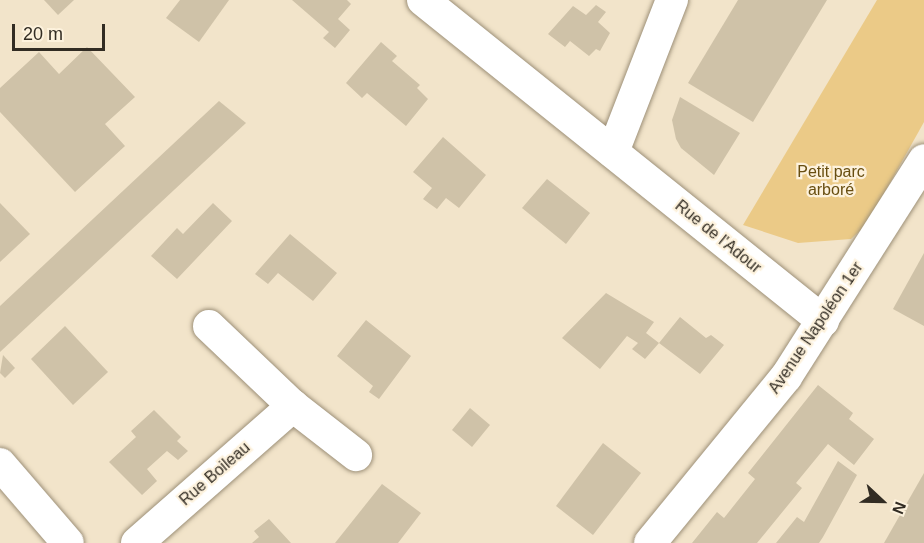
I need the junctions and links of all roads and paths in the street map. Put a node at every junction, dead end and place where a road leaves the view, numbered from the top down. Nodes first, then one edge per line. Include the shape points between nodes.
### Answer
1 (423, 0) edge
2 (672, 0) edge
3 (613, 152) junction
4 (924, 160) edge
5 (823, 321) junction
6 (209, 326) dead end
7 (292, 406) junction
8 (356, 454) dead end
9 (0, 464) edge
10 (68, 543) edge
11 (137, 543) edge
12 (650, 543) edge

1 - 3 street, Rue de l'Adour
2 - 3 street
3 - 5 street, Rue de l'Adour
4 - 5 street, Avenue Napoléon 1er
5 - 12 street, Avenue Napoléon 1er via 786,377
6 - 7 street
7 - 8 street
7 - 11 street, Rue Boileau
9 - 10 street

